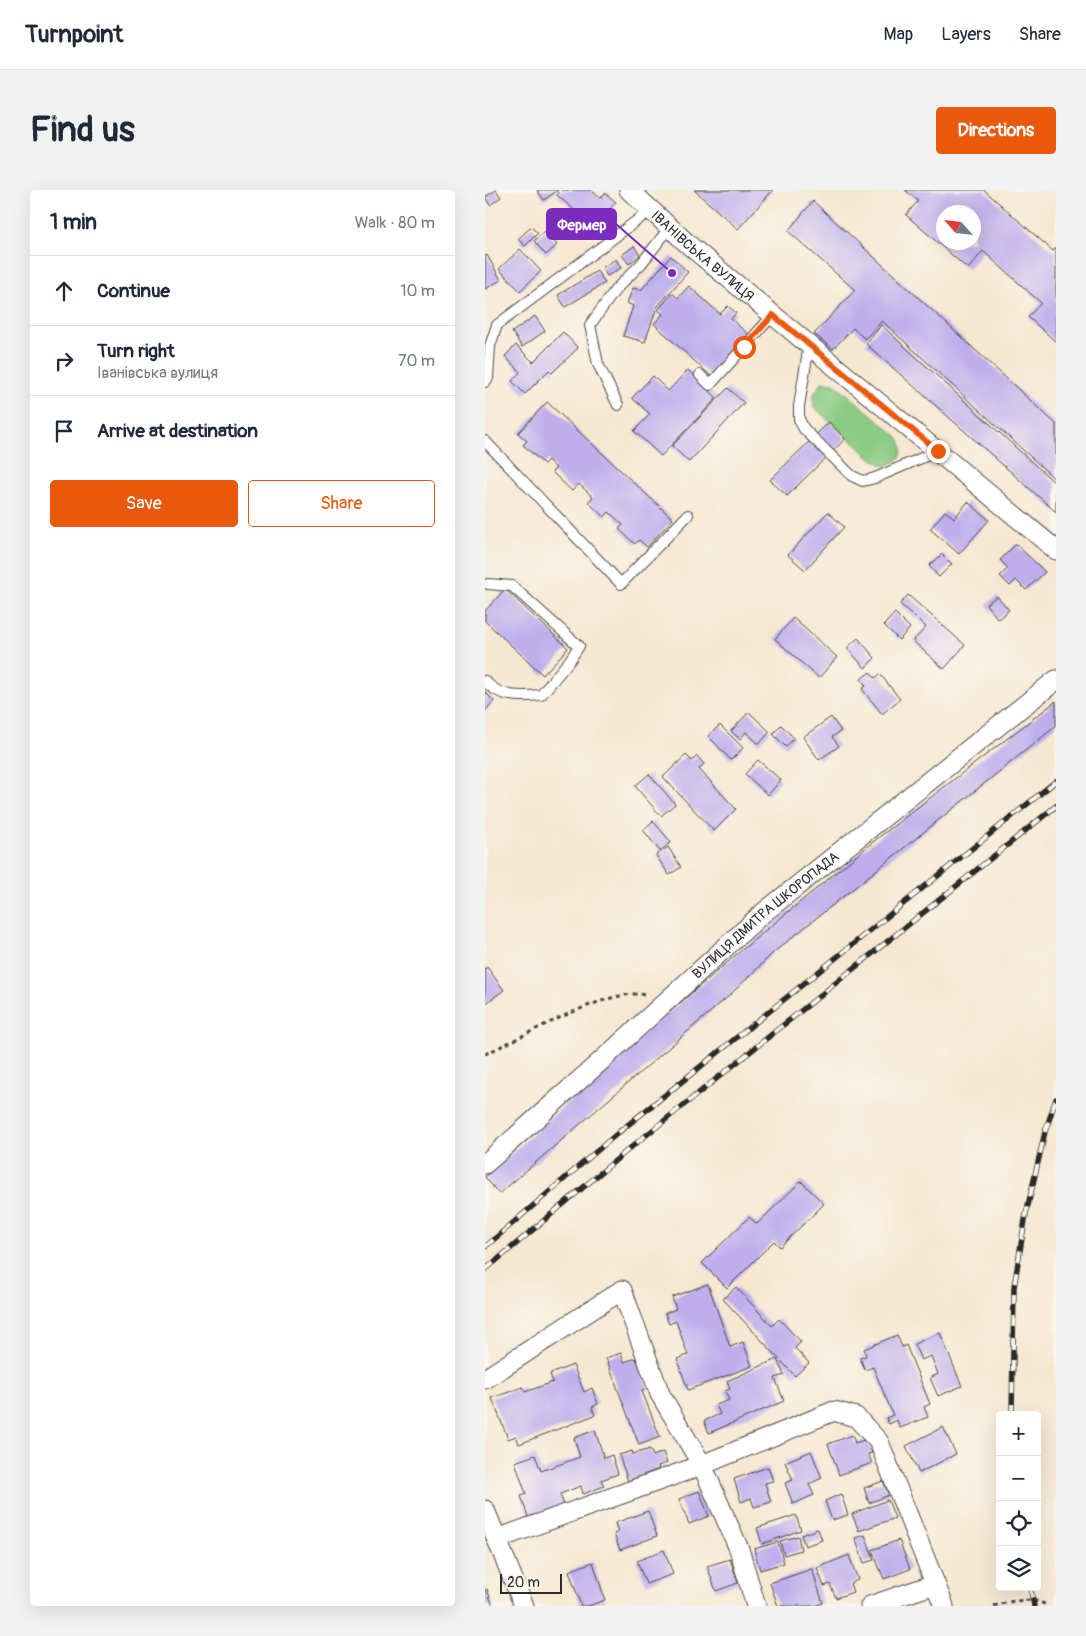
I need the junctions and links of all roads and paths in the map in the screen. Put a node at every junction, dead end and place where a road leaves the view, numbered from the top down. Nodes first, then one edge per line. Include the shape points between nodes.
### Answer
1 (629, 190) edge
2 (651, 210) junction
3 (670, 227) junction
4 (773, 315) junction
5 (809, 345) junction
6 (700, 375) dead end
7 (485, 382) edge
8 (618, 405) dead end
9 (485, 441) edge
10 (938, 451) junction
11 (689, 515) dead end
12 (1056, 550) edge
13 (486, 585) edge
14 (1056, 680) edge
15 (485, 681) edge
16 (666, 1001) junction
17 (485, 1054) edge
18 (485, 1164) edge
19 (485, 1379) edge
20 (702, 1465) junction
21 (485, 1510) edge
22 (497, 1539) junction
23 (935, 1584) junction
24 (523, 1606) edge
25 (757, 1606) edge
26 (870, 1606) edge
27 (944, 1606) edge
28 (994, 1606) edge
29 (1048, 1606) edge

1 - 2 street, ІВАНІВСЬКА ВУЛИЦЯ
2 - 3 street, ІВАНІВСЬКА ВУЛИЦЯ
2 - 7 lane via 497,325 490,346
3 - 4 street, ІВАНІВСЬКА ВУЛИЦЯ
3 - 8 lane via 616,289 590,325 598,364
4 - 5 street, ІВАНІВСЬКА ВУЛИЦЯ
4 - 6 lane via 710,385
5 - 10 street, ІВАНІВСЬКА ВУЛИЦЯ
5 - 10 lane via 799,419 804,429 852,476 863,481 875,478
9 - 11 lane via 621,584
10 - 12 street, ІВАНІВСЬКА ВУЛИЦЯ
13 - 15 lane via 512,586 579,646 541,695 519,697 492,689
14 - 16 street, ВУЛИЦЯ ДМИТРА ШКОРОПАДА via 763,913
16 - 17 path via 637,993 600,1001
16 - 18 street, ВУЛИЦЯ ДМИТРА ШКОРОПАДА
19 - 20 street via 622,1290 660,1394
20 - 22 street
20 - 23 street via 834,1412 856,1417 879,1442
20 - 25 street via 739,1549
21 - 22 street
22 - 24 street
23 - 26 street
23 - 27 street
28 - 29 path via 1033,1600

